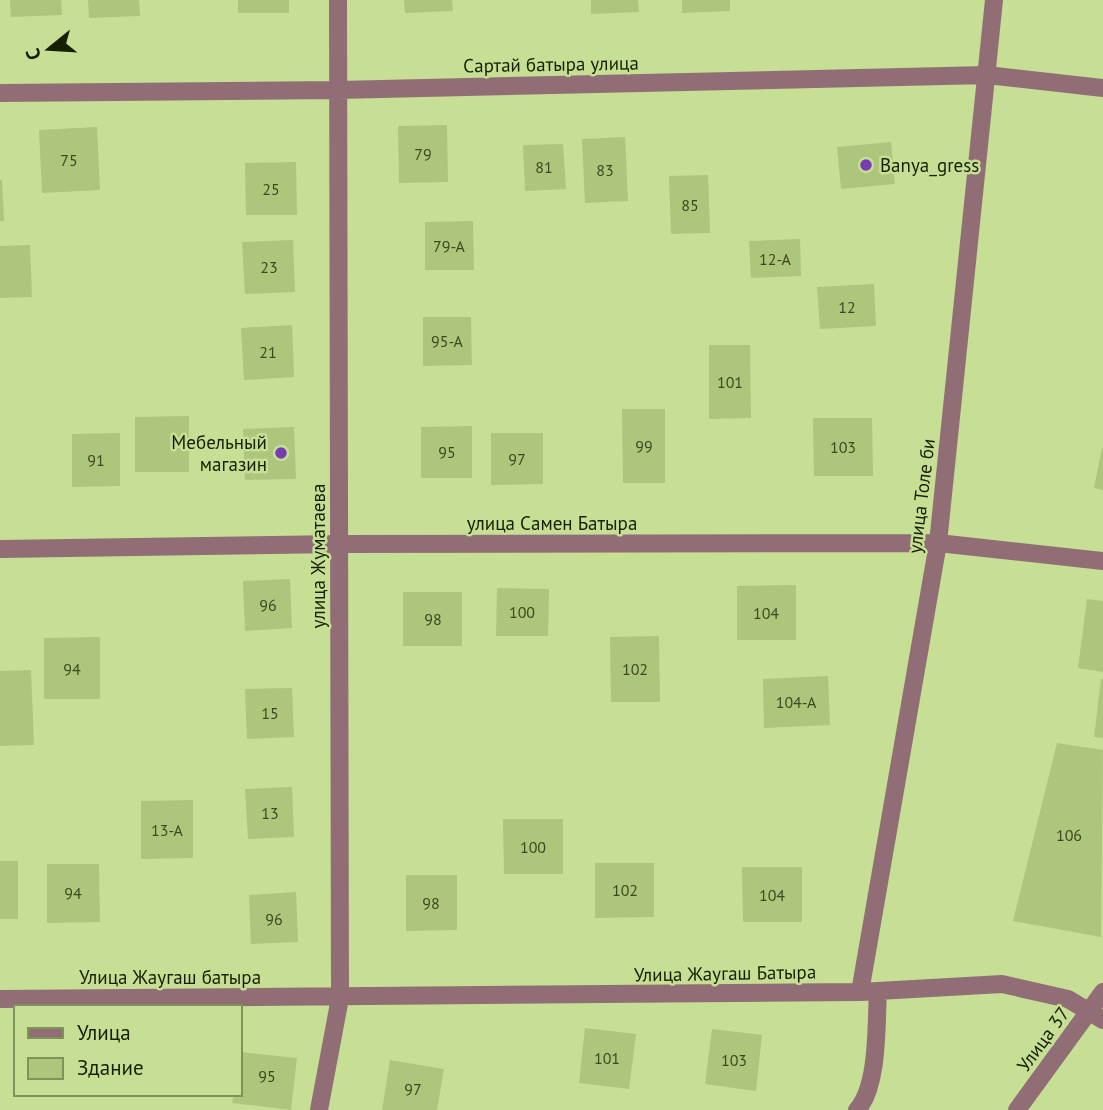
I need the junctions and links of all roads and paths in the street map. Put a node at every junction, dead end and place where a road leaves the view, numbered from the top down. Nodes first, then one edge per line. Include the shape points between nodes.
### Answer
1 (338, 0) edge
2 (994, 0) edge
3 (987, 75) junction
4 (1103, 88) edge
5 (338, 90) junction
6 (0, 93) edge
7 (938, 543) junction
8 (339, 544) junction
9 (0, 549) edge
10 (1103, 561) edge
11 (869, 992) junction
12 (1103, 992) edge
13 (340, 998) junction
14 (0, 999) edge
15 (1103, 1020) edge
16 (319, 1110) edge
17 (857, 1110) edge
18 (1017, 1110) edge

1 - 5 street, улица Жуматаева
2 - 3 street, улица Толе би
3 - 4 street, Сартай батыра улица
3 - 5 street, Сартай батыра улица
3 - 7 street, улица Толе би
5 - 6 street, Сартай батыра улица
5 - 8 street, улица Жуматаева
7 - 8 street, улица Самен Батыра
7 - 10 street, улица Самен Батыра
7 - 11 street, улица Толе би
8 - 9 street, улица Самен Батыра
8 - 13 street, улица Жуматаева
11 - 13 street, Улица Жаугаш Батыра
11 - 15 street, Улица Жаугаш Батыра via 1002,984 1068,999
11 - 17 street, улица Толе би via 873,1069
12 - 18 street, Улица 37
13 - 14 street, Улица Жаугаш батыра
13 - 16 street, улица Жуматаева

